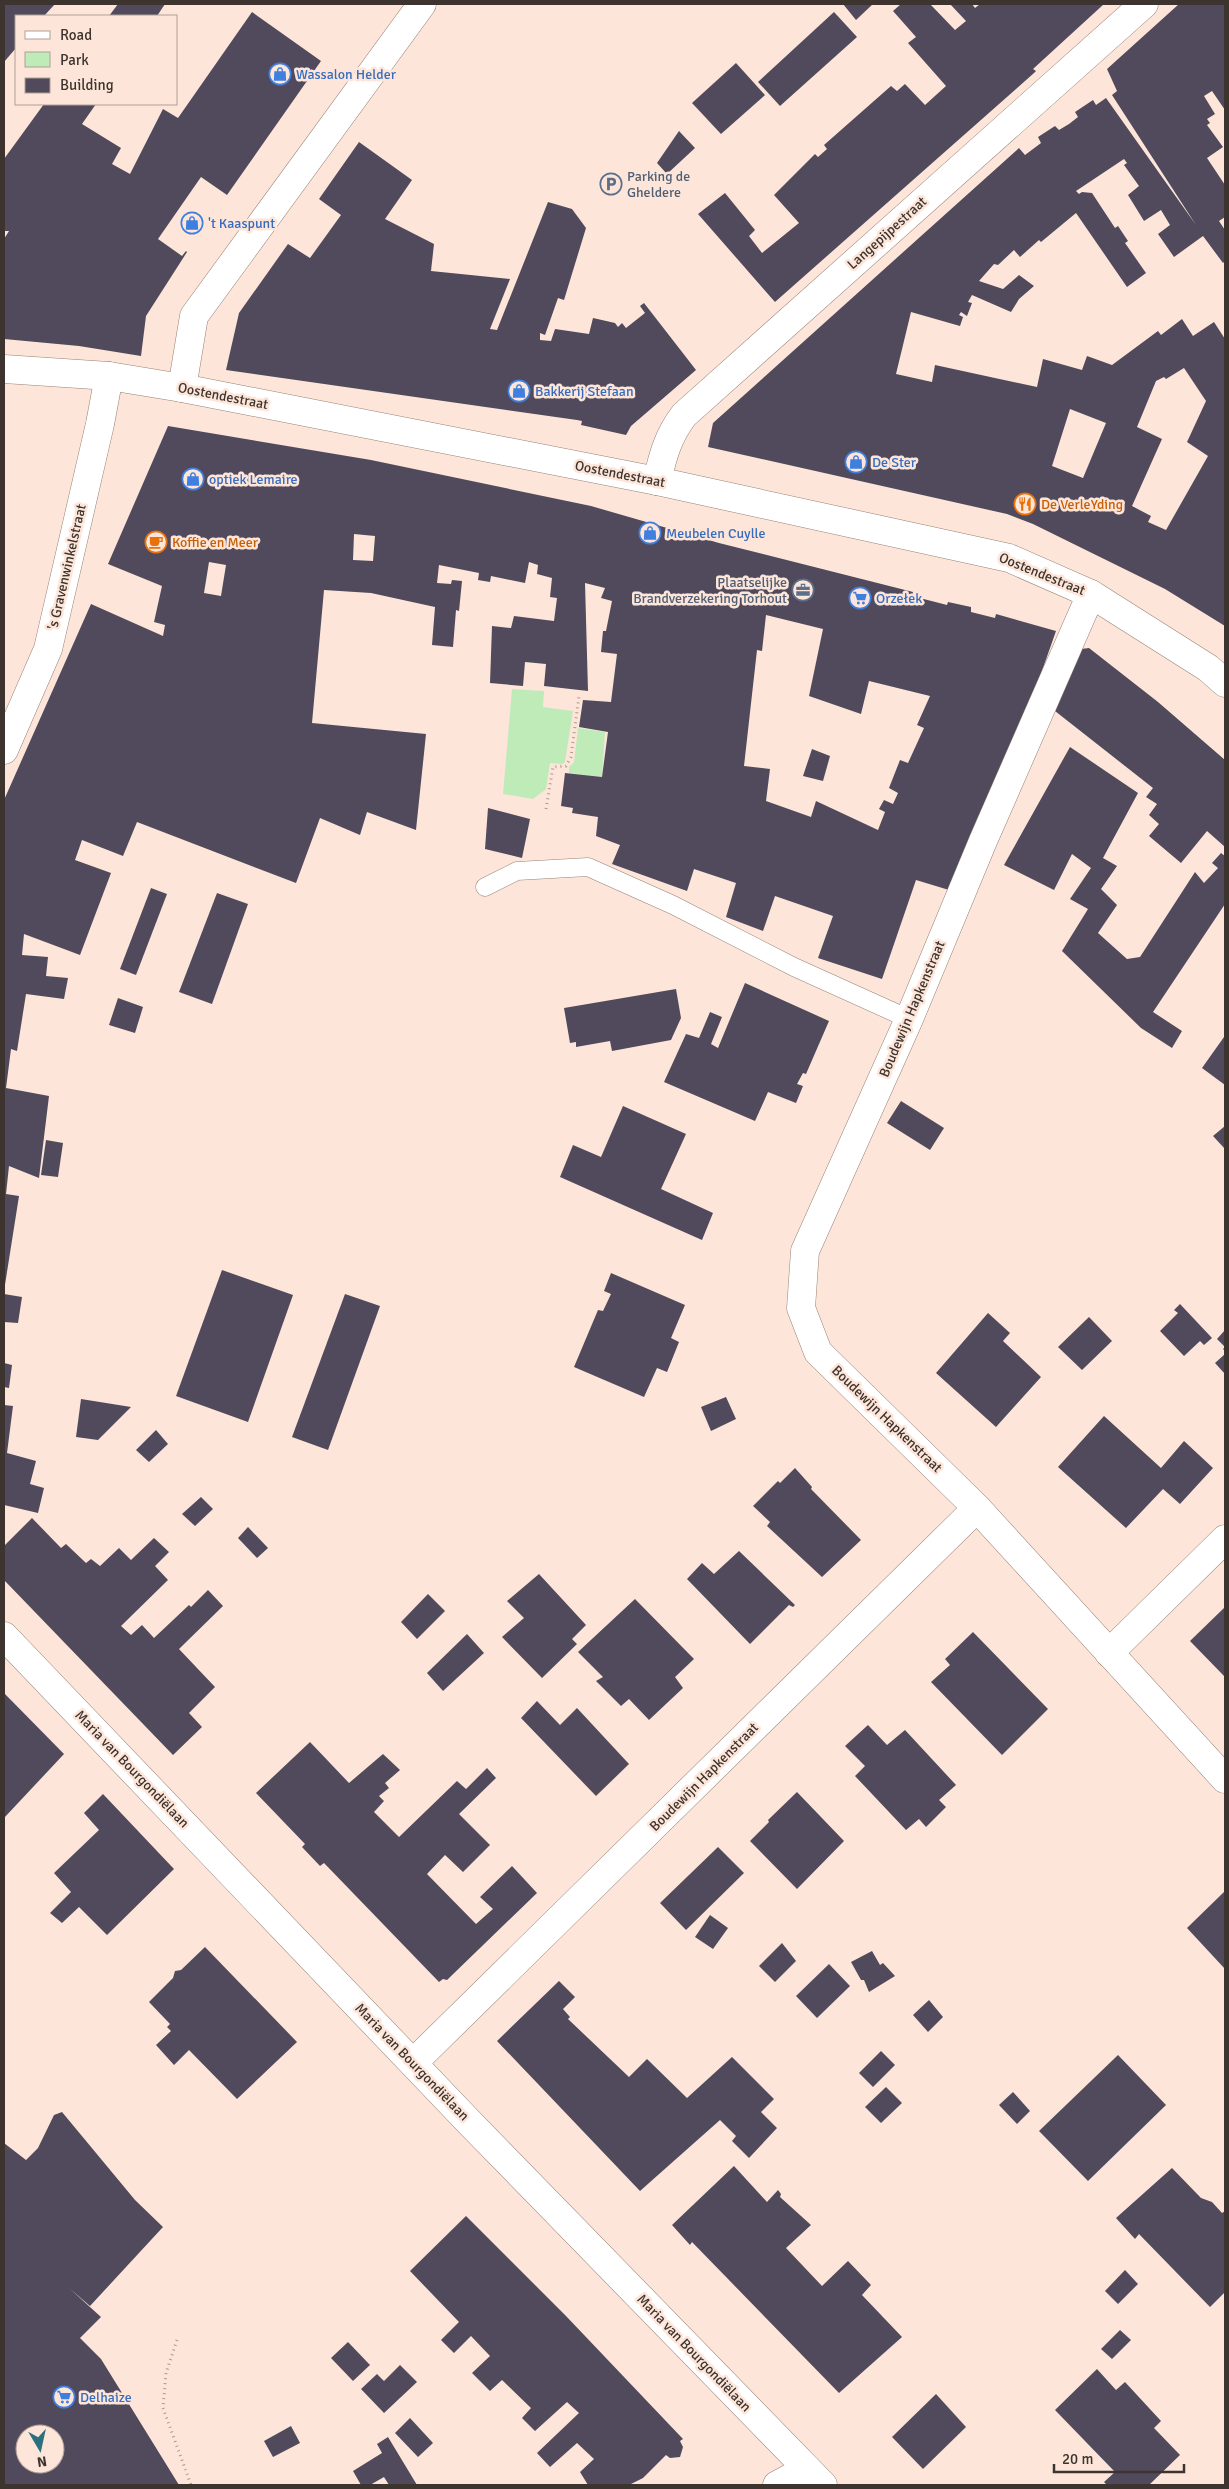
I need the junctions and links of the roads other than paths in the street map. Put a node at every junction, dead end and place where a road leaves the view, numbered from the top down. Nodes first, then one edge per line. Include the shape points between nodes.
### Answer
1 (422, 4) edge
2 (1144, 4) edge
3 (4, 369) edge
4 (108, 376) junction
5 (182, 388) junction
6 (657, 480) junction
7 (1091, 594) junction
8 (1221, 675) edge
9 (4, 750) edge
10 (485, 887) dead end
11 (909, 1019) junction
12 (977, 1508) junction
13 (1225, 1540) edge
14 (4, 1636) edge
15 (1109, 1653) junction
16 (1225, 1778) edge
17 (413, 2063) junction
18 (815, 2477) edge
19 (777, 2485) edge

1 - 5 street via 194,316
2 - 6 street, Langepijpestraat via 684,415 666,444
3 - 4 street, Oostendestraat
4 - 5 street, Oostendestraat
4 - 9 street, 's Gravenwinkelstraat via 48,649
5 - 6 street, Oostendestraat
6 - 7 street, Oostendestraat via 1009,558
7 - 8 street, Oostendestraat
7 - 11 street, Boudewijn Hapkenstraat
10 - 11 lane via 517,871 588,867 673,905 794,968
11 - 12 street, Boudewijn Hapkenstraat via 804,1251 801,1308 818,1352
12 - 15 street
12 - 17 street, Boudewijn Hapkenstraat
13 - 15 street
14 - 17 street, Maria van Bourgondiëlaan
15 - 16 street
17 - 18 street, Maria van Bourgondiëlaan
18 - 19 street

